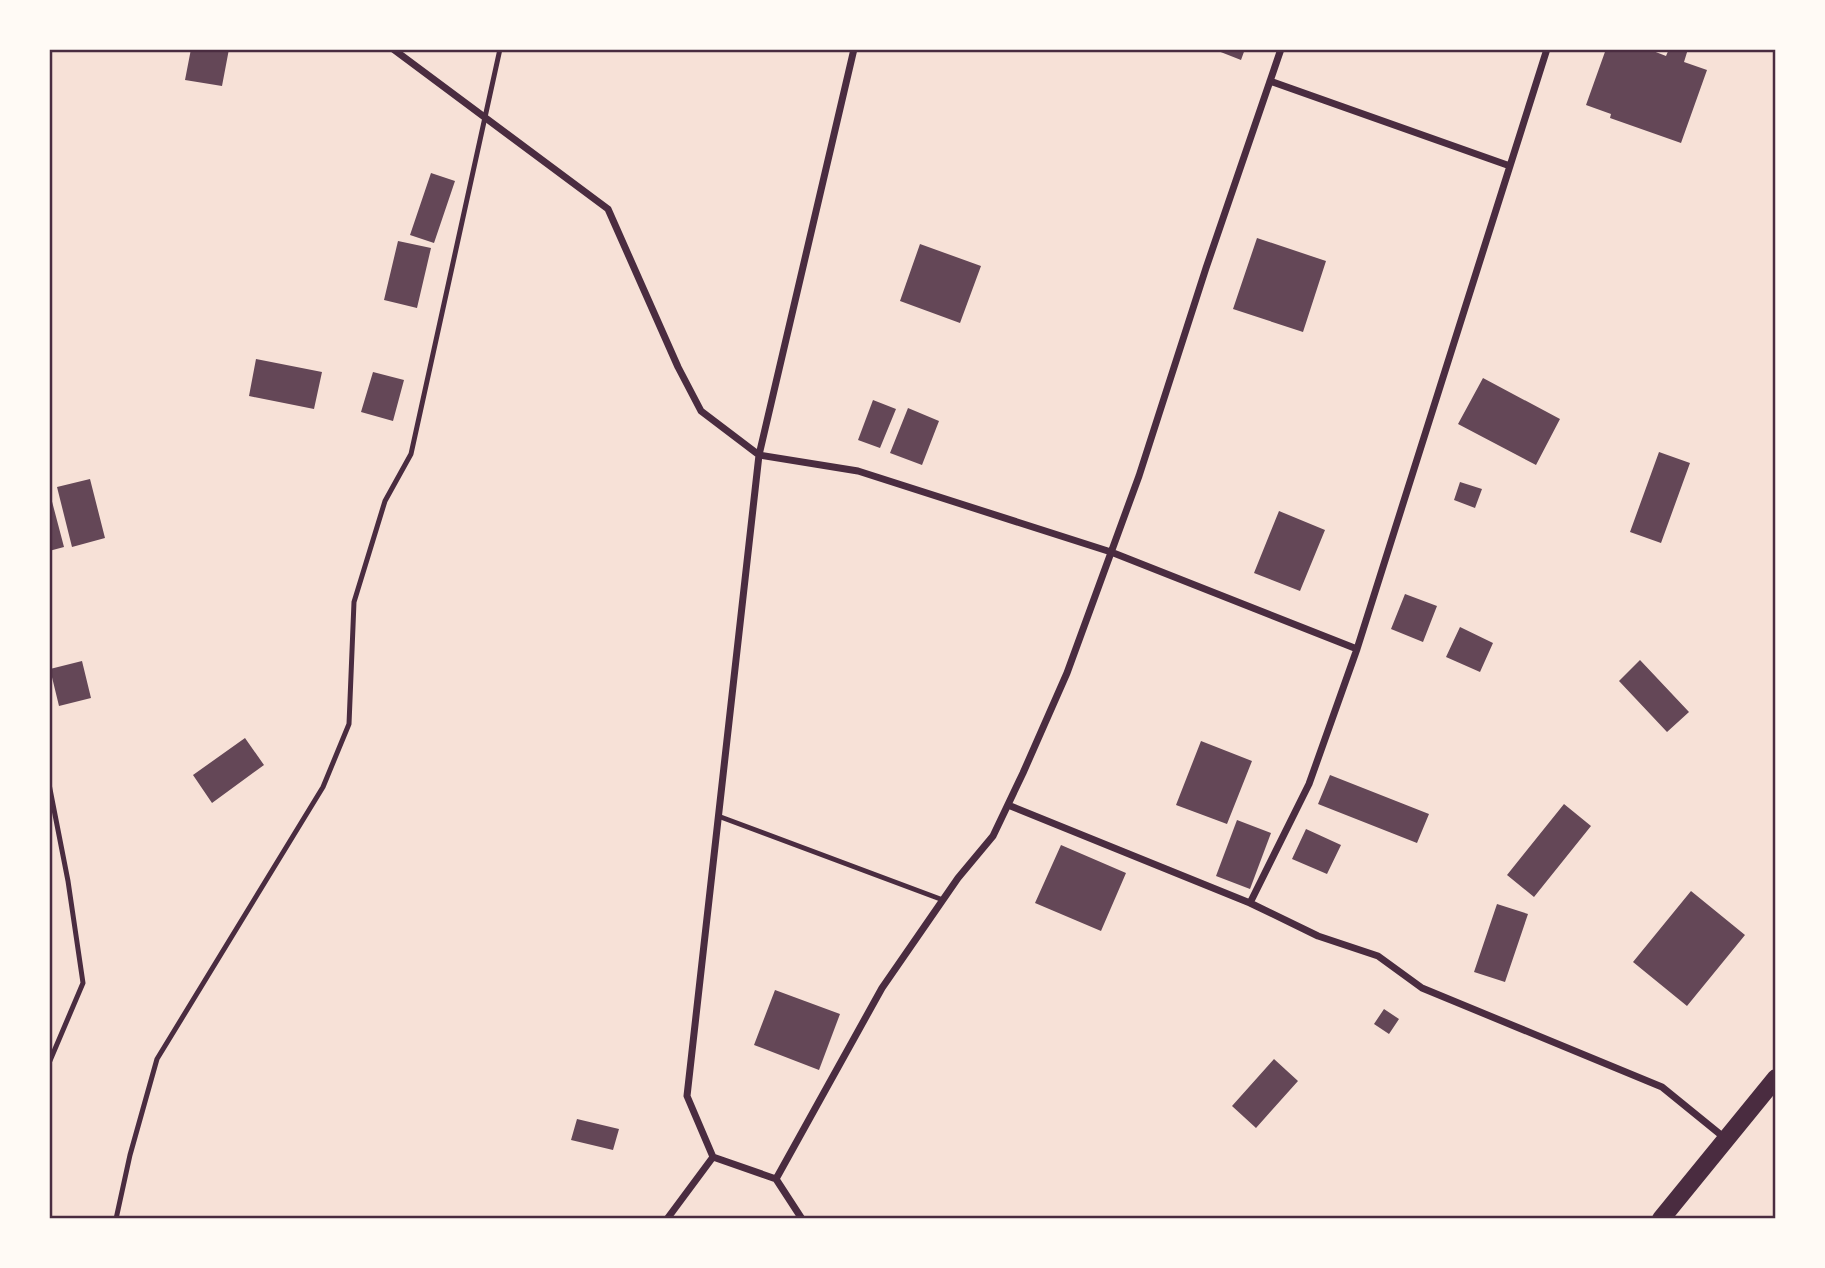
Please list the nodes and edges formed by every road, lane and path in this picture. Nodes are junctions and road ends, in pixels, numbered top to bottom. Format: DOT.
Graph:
graph roads {
  1 [pos="393,49"];
  2 [pos="500,49"];
  3 [pos="854,49"];
  4 [pos="1281,49"];
  5 [pos="1547,49"];
  6 [pos="1270,81"];
  7 [pos="485,117"];
  8 [pos="1510,166"];
  9 [pos="759,455"];
  10 [pos="1111,552"];
  11 [pos="1357,649"];
  12 [pos="49,784"];
  13 [pos="1008,805"];
  14 [pos="719,816"];
  15 [pos="943,900"];
  16 [pos="1251,903"];
  17 [pos="49,1063"];
  18 [pos="1776,1078"];
  19 [pos="1726,1139"];
  20 [pos="713,1157"];
  21 [pos="776,1179"];
  22 [pos="116,1219"];
  23 [pos="667,1219"];
  24 [pos="802,1219"];
  25 [pos="1661,1219"];
  1 -- 7 [label="street"];
  2 -- 7 [label="lane"];
  3 -- 9 [label="street"];
  4 -- 6 [label="street"];
  5 -- 8 [label="street"];
  6 -- 8 [label="street"];
  6 -- 10 [label="street"];
  7 -- 9 [label="street"];
  7 -- 22 [label="lane"];
  8 -- 11 [label="street"];
  9 -- 10 [label="street"];
  9 -- 14 [label="street"];
  10 -- 11 [label="street"];
  10 -- 13 [label="street"];
  11 -- 16 [label="street"];
  12 -- 17 [label="lane"];
  13 -- 15 [label="street"];
  13 -- 16 [label="street"];
  14 -- 15 [label="lane"];
  14 -- 20 [label="street"];
  15 -- 21 [label="street"];
  16 -- 19 [label="street"];
  18 -- 19 [label="main road"];
  19 -- 25 [label="main road"];
  20 -- 21 [label="street"];
  20 -- 23 [label="street"];
  21 -- 24 [label="street"];
}
